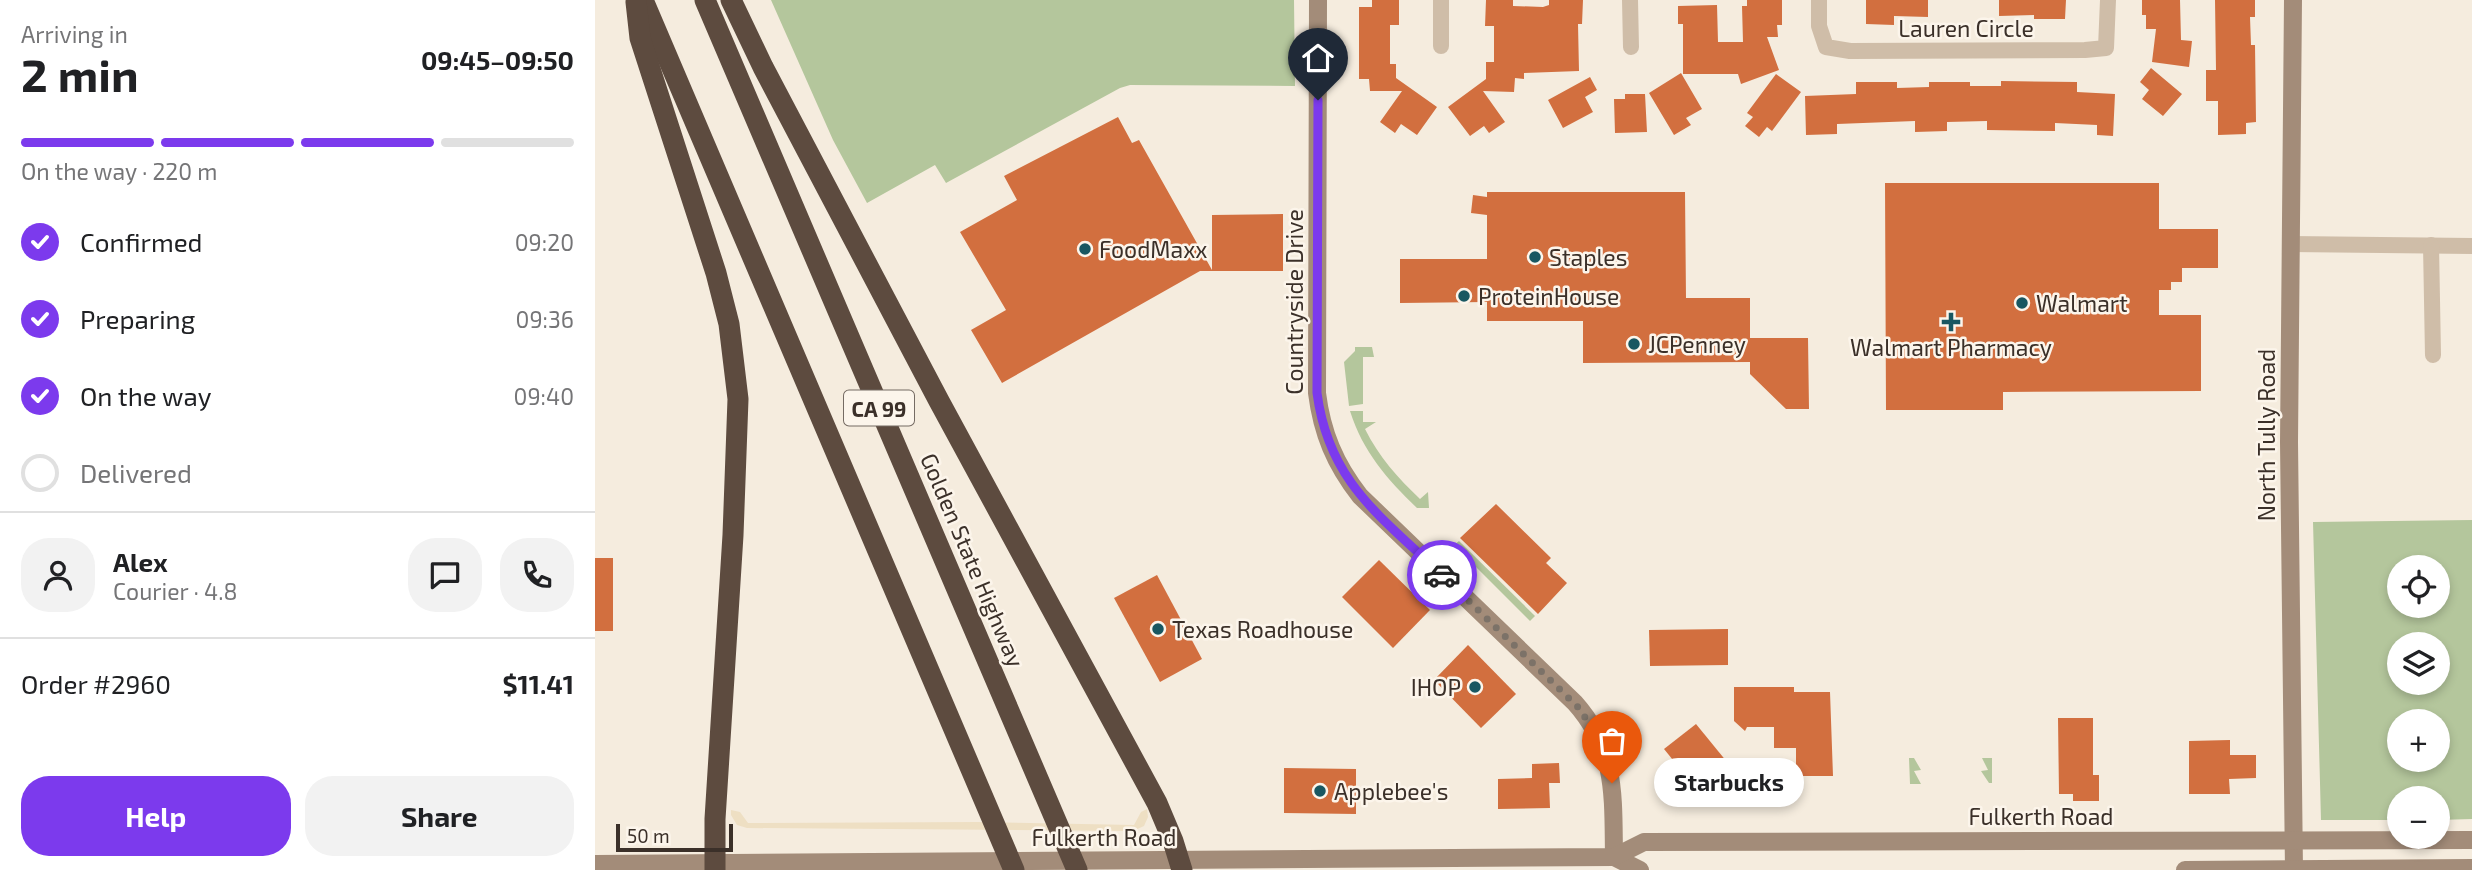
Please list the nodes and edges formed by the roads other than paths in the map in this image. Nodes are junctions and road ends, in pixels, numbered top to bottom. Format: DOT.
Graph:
graph roads {
  1 [pos="636,0"];
  2 [pos="643,0"];
  3 [pos="705,0"];
  4 [pos="731,0"];
  5 [pos="1318,0"];
  6 [pos="1441,0"];
  7 [pos="1630,0"];
  8 [pos="1819,0"];
  9 [pos="2108,0"];
  10 [pos="2293,0"];
  11 [pos="1441,46"];
  12 [pos="1631,47"];
  13 [pos="2290,244"];
  14 [pos="2431,246"];
  15 [pos="2472,246"];
  16 [pos="2433,355"];
  17 [pos="2472,840"];
  18 [pos="2294,841"];
  19 [pos="1614,863"];
  20 [pos="595,864"];
  21 [pos="1180,866"];
  22 [pos="715,867"];
  23 [pos="2472,868"];
  24 [pos="1014,870"];
  25 [pos="1077,870"];
  26 [pos="1640,870"];
  27 [pos="2185,870"];
  28 [pos="2294,870"];
  1 -- 22 [label="highway"];
  2 -- 24 [label="highway, CA 99"];
  3 -- 25 [label="highway, Golden State Highway / CA 99"];
  4 -- 21 [label="highway"];
  5 -- 19 [label="street, Countryside Drive"];
  6 -- 11 [label="street"];
  7 -- 12 [label="street"];
  8 -- 9 [label="street, Lauren Circle"];
  10 -- 13 [label="street, North Tully Road"];
  13 -- 14 [label="street"];
  13 -- 18 [label="street, North Tully Road"];
  14 -- 15 [label="street"];
  14 -- 16 [label="street"];
  17 -- 18 [label="street, Fulkerth Road"];
  18 -- 19 [label="street, Fulkerth Road"];
  18 -- 28 [label="street, North Tully Road"];
  19 -- 21 [label="street, Fulkerth Road"];
  19 -- 26 [label="street, Fulkerth Road"];
  20 -- 22 [label="street, Fulkerth Road"];
  21 -- 22 [label="street, Fulkerth Road"];
  23 -- 28 [label="street"];
  27 -- 28 [label="street"];
}
